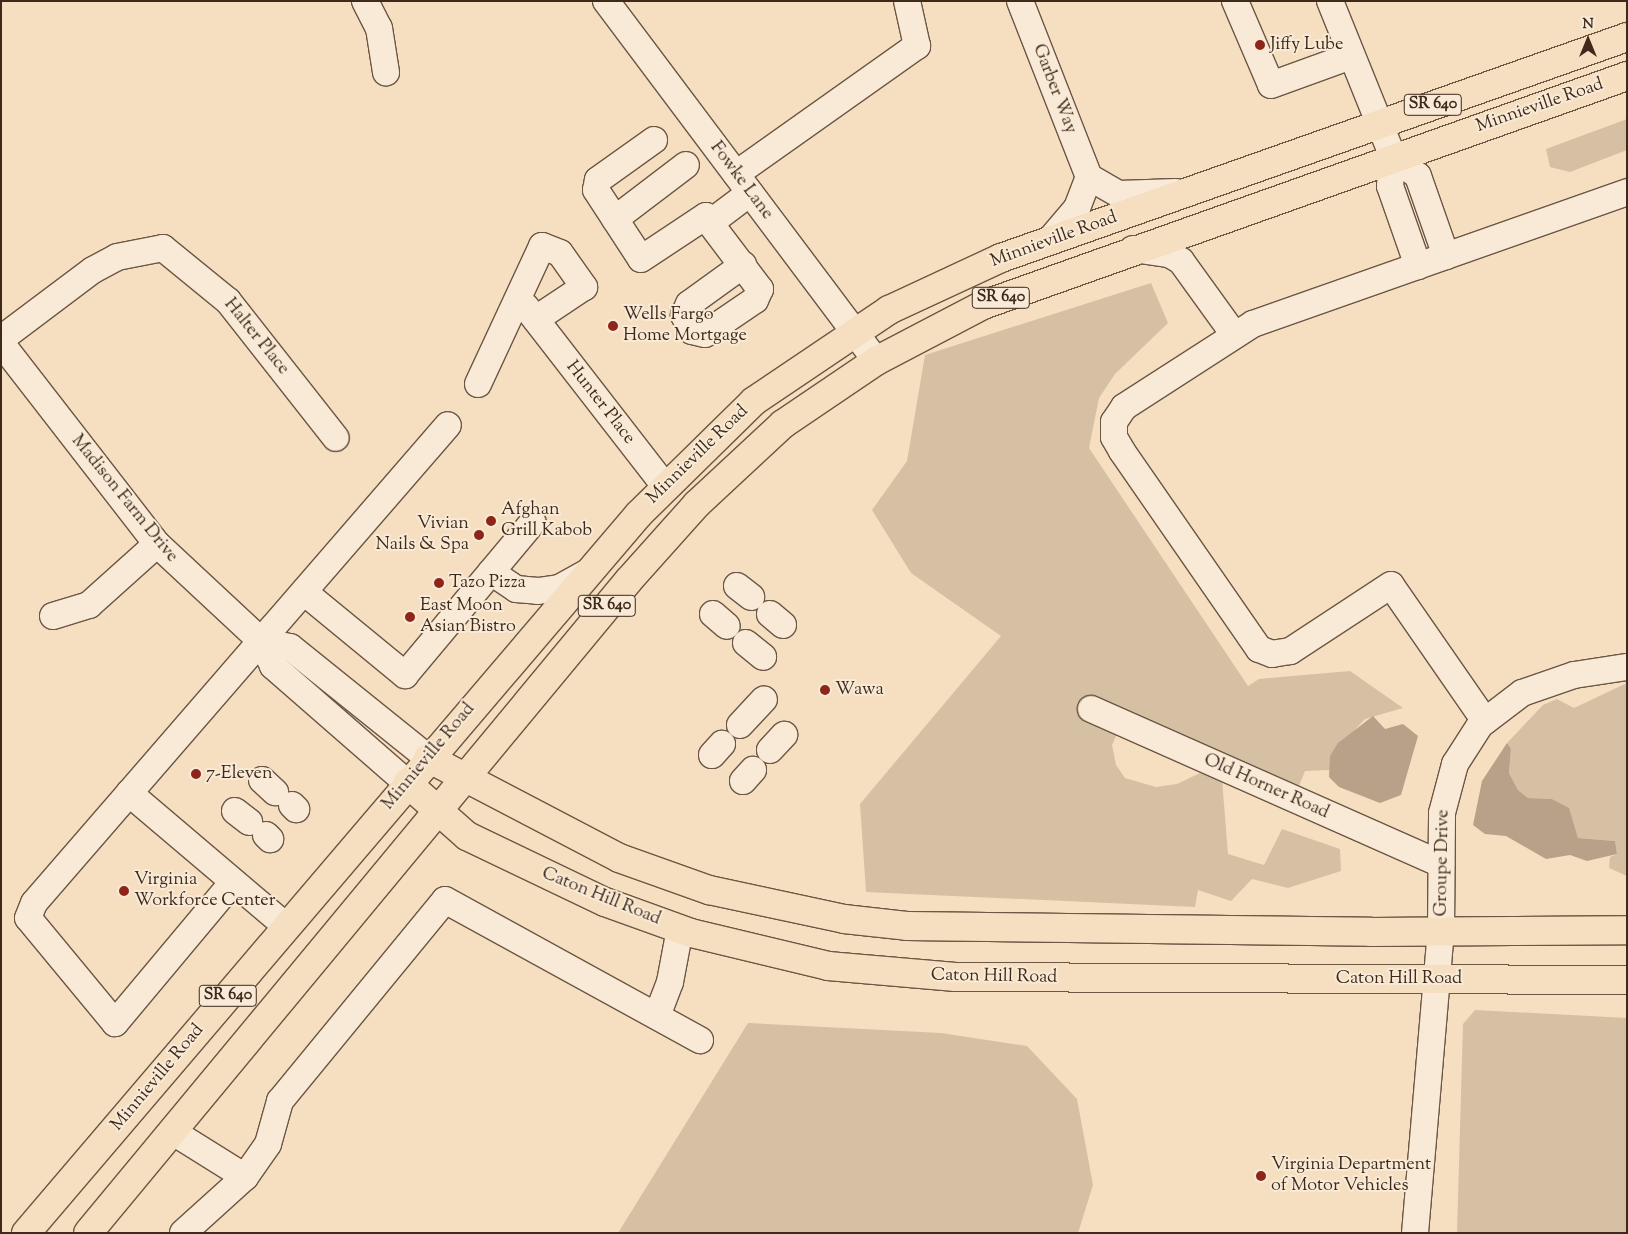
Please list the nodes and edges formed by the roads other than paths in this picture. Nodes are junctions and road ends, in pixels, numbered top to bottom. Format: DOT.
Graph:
graph roads {
  1 [pos="365,1"];
  2 [pos="606,1"];
  3 [pos="1020,1"];
  4 [pos="1235,1"];
  5 [pos="1330,1"];
  6 [pos="915,5"];
  7 [pos="1627,37"];
  8 [pos="1351,56"];
  9 [pos="386,72"];
  10 [pos="1627,76"];
  11 [pos="1379,124"];
  12 [pos="654,140"];
  13 [pos="1393,157"];
  14 [pos="686,165"];
  15 [pos="1088,178"];
  16 [pos="743,184"];
  17 [pos="1187,192"];
  18 [pos="1627,192"];
  19 [pos="615,218"];
  20 [pos="710,223"];
  21 [pos="1049,241"];
  22 [pos="1133,249"];
  23 [pos="1446,256"];
  24 [pos="743,266"];
  25 [pos="1418,266"];
  26 [pos="518,297"];
  27 [pos="536,319"];
  28 [pos="854,332"];
  29 [pos="1233,333"];
  30 [pos="1,339"];
  31 [pos="1,343"];
  32 [pos="876,361"];
  33 [pos="478,384"];
  34 [pos="448,425"];
  35 [pos="336,438"];
  36 [pos="665,486"];
  37 [pos="532,522"];
  38 [pos="157,544"];
  39 [pos="595,564"];
  40 [pos="491,572"];
  41 [pos="304,592"];
  42 [pos="53,616"];
  43 [pos="261,641"];
  44 [pos="1627,667"];
  45 [pos="764,699"];
  46 [pos="1091,709"];
  47 [pos="1485,720"];
  48 [pos="740,725"];
  49 [pos="428,758"];
  50 [pos="462,779"];
  51 [pos="407,783"];
  52 [pos="129,793"];
  53 [pos="436,810"];
  54 [pos="1441,864"];
  55 [pos="233,882"];
  56 [pos="286,926"];
  57 [pos="680,929"];
  58 [pos="1627,930"];
  59 [pos="1442,932"];
  60 [pos="1434,978"];
  61 [pos="1627,980"];
  62 [pos="657,1016"];
  63 [pos="700,1040"];
  64 [pos="173,1132"];
  65 [pos="245,1176"];
  66 [pos="26,1233"];
  67 [pos="88,1233"];
  68 [pos="183,1233"];
  69 [pos="1415,1233"];
  1 -- 9 [label="street"];
  2 -- 16 [label="street, Fowke Lane"];
  3 -- 15 [label="street, Garber Way"];
  4 -- 8 [label="street"];
  5 -- 8 [label="street"];
  6 -- 16 [label="street"];
  7 -- 11 [label="main road, Minnieville Road / SR 640"];
  8 -- 11 [label="street"];
  10 -- 13 [label="main road, Minnieville Road / SR 640"];
  11 -- 13 [label="street"];
  11 -- 17 [label="main road, Minnieville Road / SR 640"];
  12 -- 19 [label="street"];
  13 -- 22 [label="main road, Minnieville Road / SR 640"];
  13 -- 23 [label="street"];
  13 -- 25 [label="street"];
  14 -- 19 [label="street"];
  15 -- 17 [label="street"];
  15 -- 21 [label="street"];
  16 -- 20 [label="street"];
  16 -- 28 [label="street, Fowke Lane"];
  17 -- 21 [label="main road, Minnieville Road / SR 640"];
  18 -- 23 [label="street"];
  19 -- 20 [label="street"];
  20 -- 24 [label="street"];
  21 -- 28 [label="main road, Minnieville Road / SR 640"];
  22 -- 29 [label="street"];
  22 -- 32 [label="main road, Minnieville Road / SR 640"];
  23 -- 25 [label="street"];
  25 -- 29 [label="street"];
  26 -- 27 [label="street, Hunter Place"];
  26 -- 27 [label="street"];
  26 -- 33 [label="street"];
  27 -- 36 [label="street, Hunter Place"];
  28 -- 32 [label="street, Fowke Lane"];
  28 -- 36 [label="main road, Minnieville Road / SR 640"];
  29 -- 47 [label="street"];
  30 -- 35 [label="street, Halter Place"];
  31 -- 38 [label="street, Madison Farm Drive"];
  32 -- 50 [label="main road, Minnieville Road / SR 640"];
  34 -- 41 [label="street"];
  36 -- 39 [label="main road, Minnieville Road / SR 640"];
  37 -- 40 [label="street"];
  38 -- 42 [label="street"];
  38 -- 43 [label="street, Madison Farm Drive"];
  39 -- 40 [label="street"];
  39 -- 49 [label="main road, Minnieville Road / SR 640"];
  40 -- 41 [label="street"];
  41 -- 43 [label="street"];
  43 -- 49 [label="street"];
  43 -- 51 [label="street, Madison Farm Drive"];
  43 -- 52 [label="street"];
  44 -- 47 [label="street, Groupe Drive"];
  45 -- 48 [label="street"];
  46 -- 54 [label="street, Old Horner Road"];
  47 -- 54 [label="street, Groupe Drive"];
  49 -- 50 [label="main road"];
  49 -- 51 [label="main road, Minnieville Road / SR 640"];
  50 -- 53 [label="main road, Minnieville Road / SR 640"];
  50 -- 59 [label="main road"];
  51 -- 53 [label="main road, Caton Hill Road"];
  51 -- 56 [label="main road, Minnieville Road / SR 640"];
  52 -- 55 [label="street"];
  52 -- 55 [label="street"];
  53 -- 57 [label="main road, Caton Hill Road"];
  53 -- 64 [label="main road, Minnieville Road / SR 640"];
  54 -- 59 [label="street, Groupe Drive"];
  55 -- 56 [label="street"];
  56 -- 66 [label="main road, Minnieville Road / SR 640"];
  57 -- 60 [label="main road, Caton Hill Road"];
  57 -- 62 [label="street"];
  58 -- 59 [label="main road"];
  59 -- 60 [label="street, Groupe Drive"];
  60 -- 61 [label="main road, Caton Hill Road"];
  60 -- 69 [label="street, Groupe Drive"];
  62 -- 63 [label="street"];
  62 -- 65 [label="street"];
  64 -- 65 [label="street"];
  64 -- 67 [label="main road, Minnieville Road / SR 640"];
  65 -- 68 [label="street"];
}
